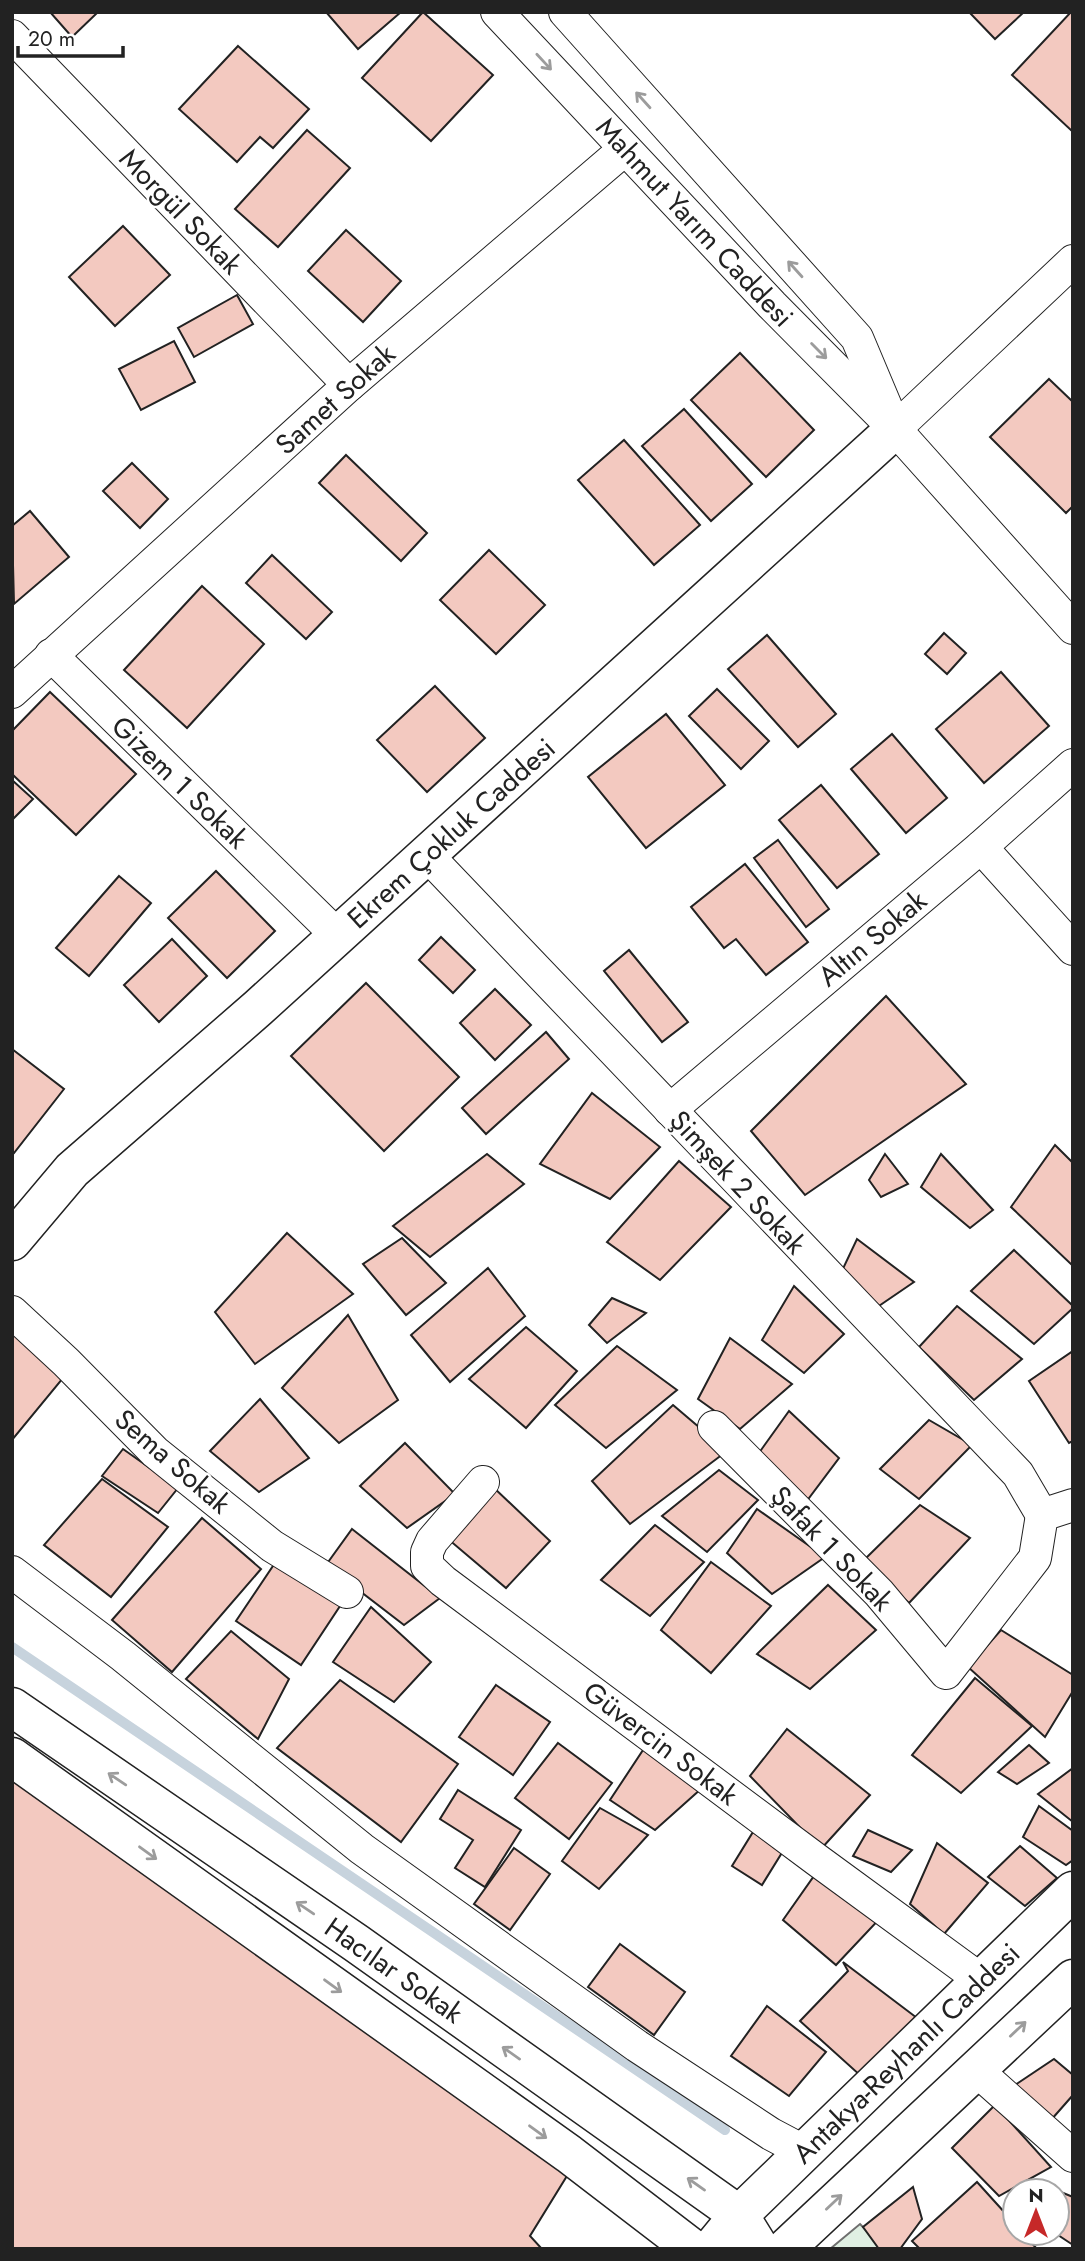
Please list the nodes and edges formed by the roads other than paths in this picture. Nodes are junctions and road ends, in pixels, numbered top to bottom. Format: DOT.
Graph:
graph roads {
  1 [pos="497,12"];
  2 [pos="565,12"];
  3 [pos="12,36"];
  4 [pos="625,149"];
  5 [pos="1073,261"];
  6 [pos="349,385"];
  7 [pos="895,429"];
  8 [pos="1073,628"];
  9 [pos="51,655"];
  10 [pos="12,661"];
  11 [pos="12,692"];
  12 [pos="1073,765"];
  13 [pos="981,847"];
  14 [pos="427,855"];
  15 [pos="338,936"];
  16 [pos="1073,949"];
  17 [pos="670,1110"];
  18 [pos="12,1241"];
  19 [pos="12,1312"];
  20 [pos="713,1427"];
  21 [pos="483,1482"];
  22 [pos="1073,1505"];
  23 [pos="1042,1514"];
  24 [pos="12,1572"];
  25 [pos="348,1592"];
  26 [pos="12,1707"];
  27 [pos="12,1757"];
  28 [pos="1073,1891"];
  29 [pos="1073,1979"];
  30 [pos="981,1980"];
  31 [pos="975,2069"];
  32 [pos="805,2152"];
  33 [pos="1073,2156"];
  34 [pos="739,2215"];
  35 [pos="693,2249"];
  36 [pos="711,2249"];
  37 [pos="760,2249"];
  38 [pos="785,2249"];
  1 -- 4 [label="street, Mahmut Yarım Caddesi, one-way"];
  7 -- 2 [label="street, Mahmut Yarım Caddesi, one-way"];
  3 -- 6 [label="street, Morgül Sokak"];
  4 -- 6 [label="street, Samet Sokak"];
  4 -- 7 [label="street, Mahmut Yarım Caddesi, one-way"];
  5 -- 7 [label="street"];
  6 -- 9 [label="street, Samet Sokak"];
  7 -- 8 [label="street, Mahmut Yarım Caddesi"];
  7 -- 14 [label="street, Ekrem Çokluk Caddesi"];
  9 -- 10 [label="street"];
  9 -- 11 [label="street, Samet Sokak"];
  9 -- 15 [label="street, Gizem 1 Sokak"];
  12 -- 13 [label="street, Altın Sokak"];
  13 -- 16 [label="street"];
  13 -- 17 [label="street, Altın Sokak"];
  14 -- 15 [label="street, Ekrem Çokluk Caddesi"];
  14 -- 17 [label="street, Şimşek 2 Sokak"];
  15 -- 18 [label="street, Ekrem Çokluk Caddesi"];
  17 -- 23 [label="street, Şimşek 2 Sokak"];
  19 -- 25 [label="street, Sema Sokak"];
  20 -- 23 [label="street, Şafak 1 Sokak"];
  21 -- 30 [label="street, Güvercin Sokak"];
  22 -- 23 [label="street"];
  24 -- 32 [label="street"];
  34 -- 26 [label="street, Hacılar Sokak, one-way"];
  27 -- 35 [label="street, Hacılar Sokak, one-way"];
  28 -- 30 [label="street, Antakya-Reyhanlı Caddesi"];
  31 -- 29 [label="street, Antakya-Reyhanlı Caddesi, one-way"];
  30 -- 32 [label="street, Antakya-Reyhanlı Caddesi"];
  31 -- 33 [label="street"];
  38 -- 31 [label="street, Antakya-Reyhanlı Caddesi, one-way"];
  32 -- 34 [label="street, Antakya-Reyhanlı Caddesi"];
  34 -- 36 [label="street, Antakya-Reyhanlı Caddesi"];
  34 -- 37 [label="street, Hacılar Sokak"];
}
